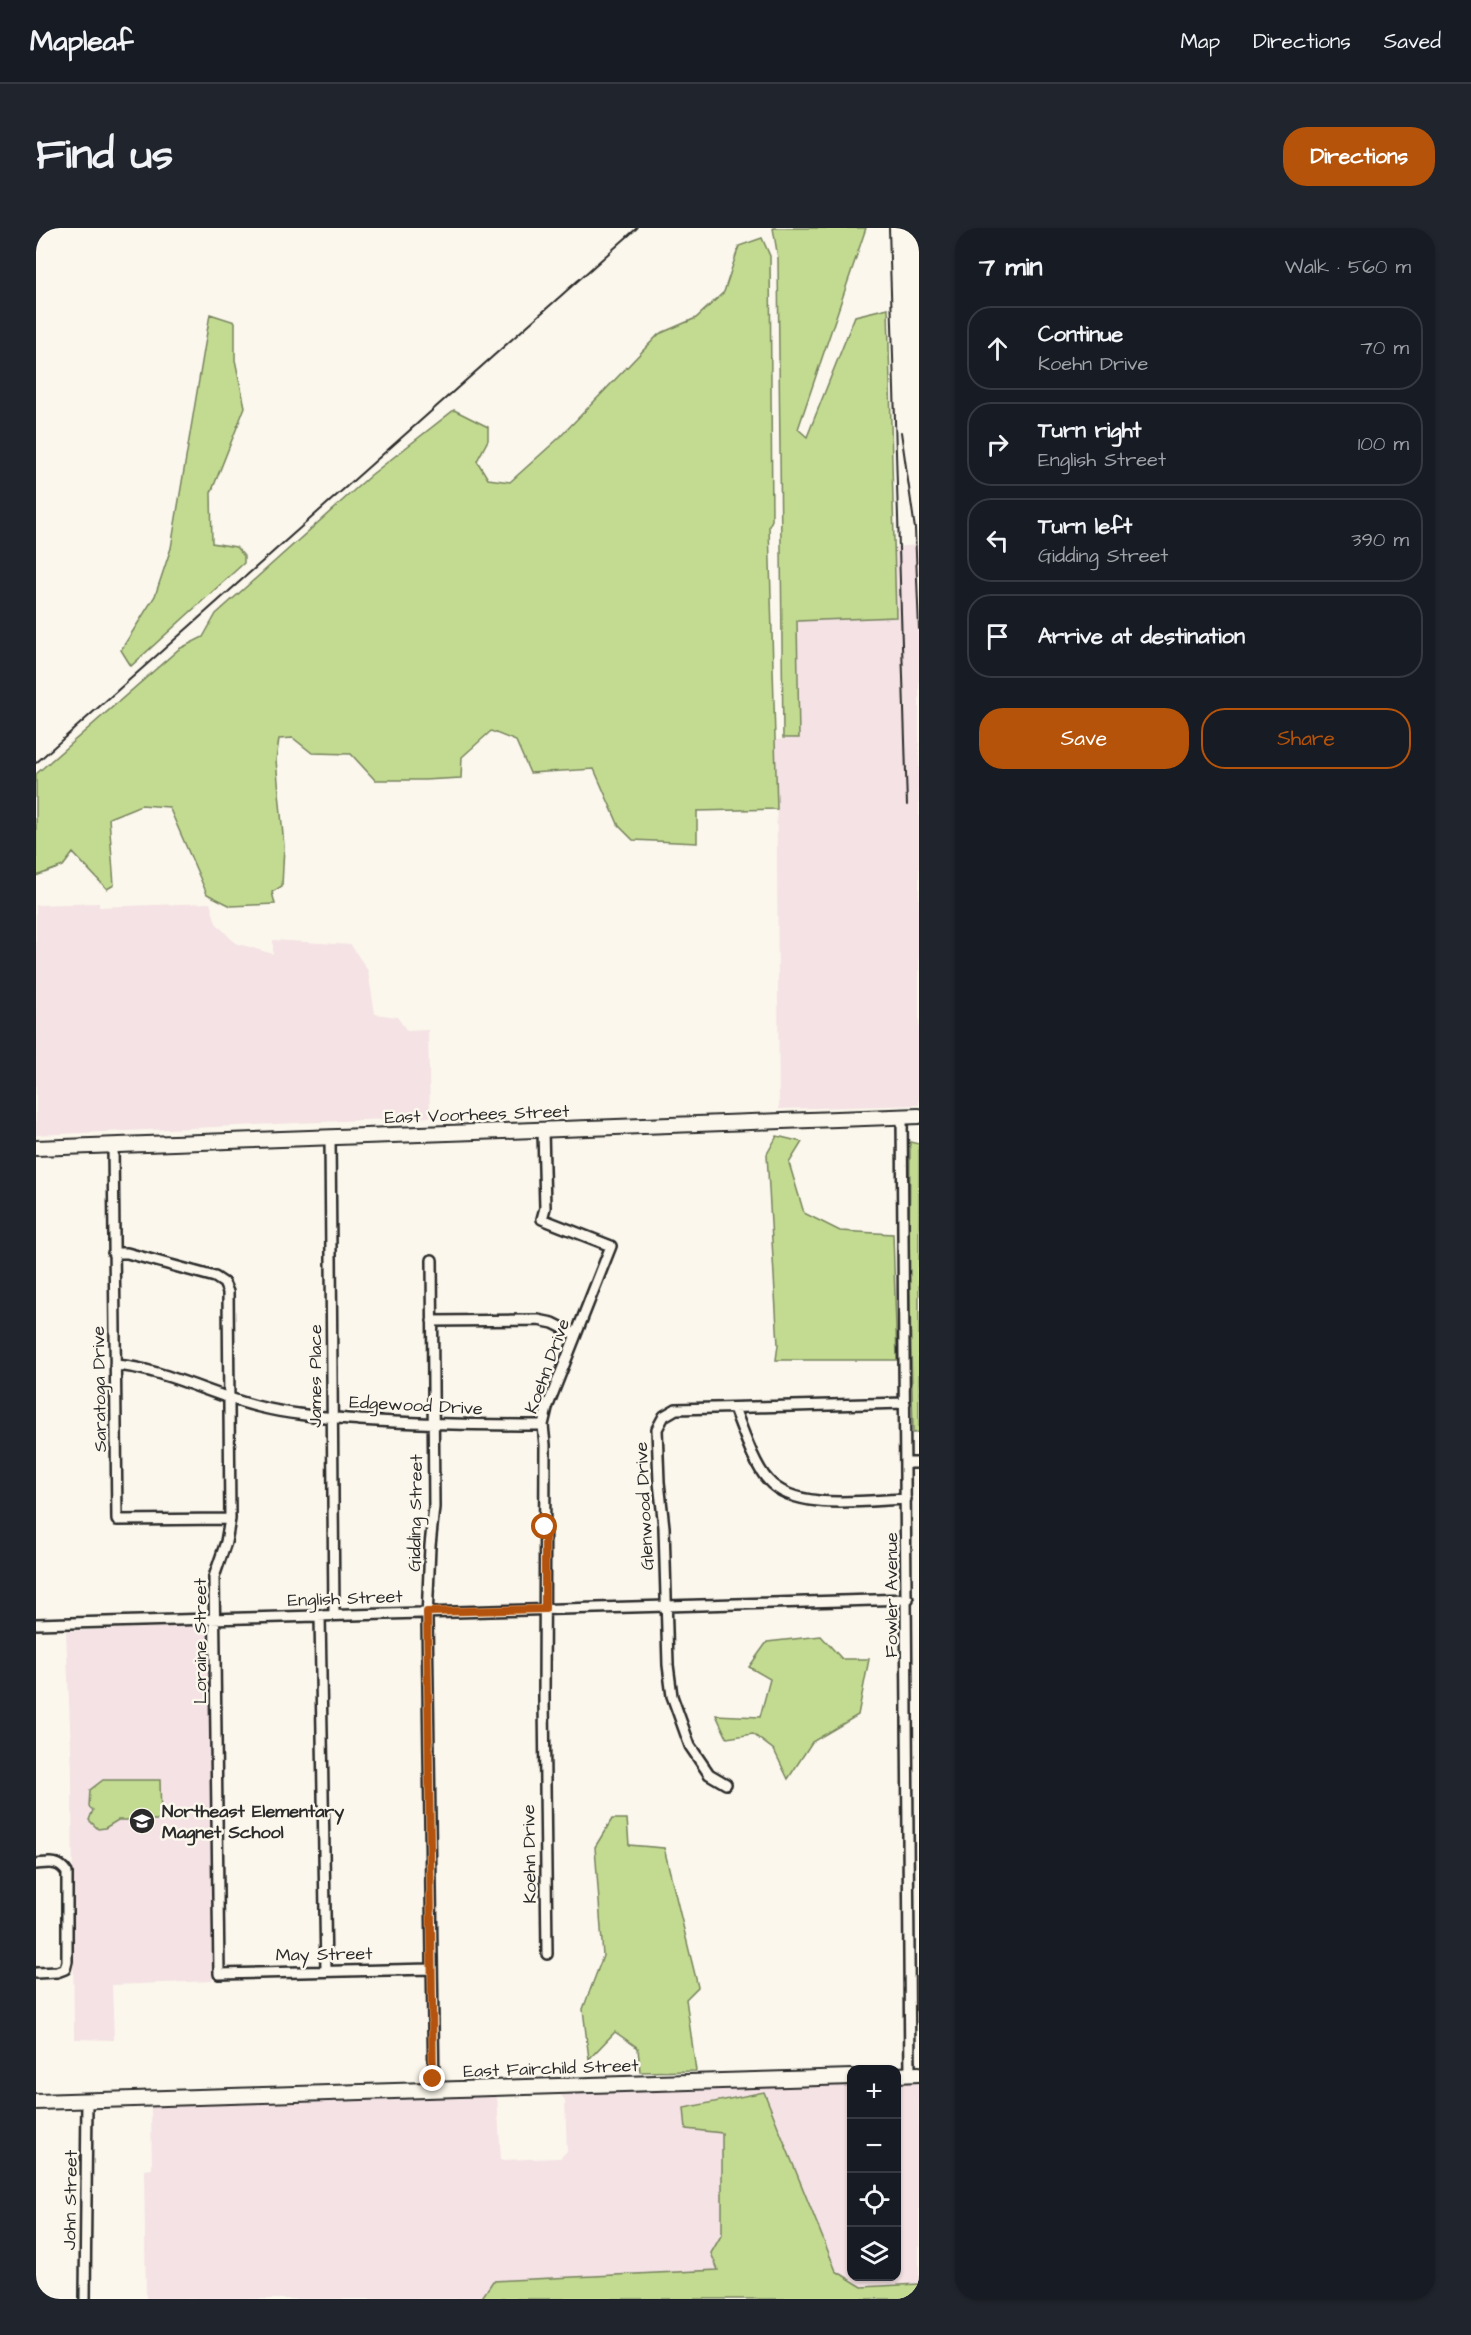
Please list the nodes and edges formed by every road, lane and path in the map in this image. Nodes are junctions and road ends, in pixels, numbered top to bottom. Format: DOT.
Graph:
graph roads {
  1 [pos="902,1116"];
  2 [pos="919,1116"];
  3 [pos="543,1130"];
  4 [pos="330,1137"];
  5 [pos="113,1145"];
  6 [pos="36,1148"];
  7 [pos="113,1253"];
  8 [pos="432,1260"];
  9 [pos="432,1321"];
  10 [pos="575,1334"];
  11 [pos="116,1365"];
  12 [pos="228,1399"];
  13 [pos="905,1403"];
  14 [pos="734,1408"];
  15 [pos="332,1418"];
  16 [pos="432,1425"];
  17 [pos="543,1425"];
  18 [pos="906,1463"];
  19 [pos="919,1463"];
  20 [pos="906,1499"];
  21 [pos="230,1519"];
  22 [pos="908,1553"];
  23 [pos="919,1553"];
  24 [pos="908,1599"];
  25 [pos="666,1606"];
  26 [pos="545,1609"];
  27 [pos="427,1612"];
  28 [pos="320,1615"];
  29 [pos="334,1615"];
  30 [pos="215,1619"];
  31 [pos="36,1624"];
  32 [pos="726,1784"];
  33 [pos="36,1864"];
  34 [pos="909,1886"];
  35 [pos="919,1886"];
  36 [pos="547,1954"];
  37 [pos="431,1969"];
  38 [pos="326,1971"];
  39 [pos="36,1973"];
  40 [pos="219,1974"];
  41 [pos="909,2075"];
  42 [pos="847,2077"];
  43 [pos="434,2090"];
  44 [pos="87,2100"];
  45 [pos="36,2102"];
  46 [pos="85,2299"];
  1 -- 2 [label="main road, East Voorhees Street"];
  1 -- 3 [label="main road, East Voorhees Street"];
  1 -- 13 [label="street, Fowler Avenue"];
  3 -- 4 [label="main road, East Voorhees Street"];
  3 -- 10 [label="street, Koehn Drive"];
  4 -- 5 [label="main road, East Voorhees Street"];
  4 -- 15 [label="street, James Place"];
  5 -- 6 [label="main road, East Voorhees Street"];
  5 -- 7 [label="street, Saratoga Drive"];
  7 -- 11 [label="street, Saratoga Drive"];
  7 -- 12 [label="street, Loraine Street"];
  8 -- 9 [label="street, Gidding Street"];
  9 -- 10 [label="street"];
  9 -- 16 [label="street, Gidding Street"];
  10 -- 17 [label="street, Koehn Drive"];
  11 -- 12 [label="street, Edgewood Drive"];
  11 -- 21 [label="street, Saratoga Drive"];
  12 -- 15 [label="street, Edgewood Drive"];
  12 -- 21 [label="street, Loraine Street"];
  13 -- 14 [label="street, Glenwood Drive"];
  13 -- 18 [label="street, Fowler Avenue"];
  14 -- 20 [label="street"];
  14 -- 25 [label="street, Glenwood Drive"];
  15 -- 16 [label="street, Edgewood Drive"];
  15 -- 29 [label="street, James Place"];
  16 -- 17 [label="street, Edgewood Drive"];
  16 -- 27 [label="street, Gidding Street"];
  17 -- 26 [label="street, Koehn Drive"];
  18 -- 19 [label="street"];
  18 -- 20 [label="street, Fowler Avenue"];
  20 -- 22 [label="street, Fowler Avenue"];
  21 -- 30 [label="street, Loraine Street"];
  22 -- 23 [label="street"];
  22 -- 24 [label="street, Fowler Avenue"];
  24 -- 25 [label="street, English Street"];
  24 -- 34 [label="street, Fowler Avenue"];
  25 -- 26 [label="street, English Street"];
  25 -- 32 [label="street, Glenwood Drive"];
  26 -- 27 [label="street, English Street"];
  26 -- 36 [label="street, Koehn Drive"];
  27 -- 29 [label="street, English Street"];
  27 -- 37 [label="street, Gidding Street"];
  28 -- 29 [label="street, English Street"];
  28 -- 30 [label="street, English Street"];
  28 -- 38 [label="street"];
  30 -- 31 [label="street, English Street"];
  30 -- 40 [label="street, Loraine Street"];
  33 -- 39 [label="street"];
  34 -- 35 [label="street"];
  34 -- 41 [label="street, Fowler Avenue"];
  37 -- 38 [label="street, May Street"];
  37 -- 43 [label="street, Gidding Street"];
  38 -- 40 [label="street, May Street"];
  42 -- 43 [label="main road, East Fairchild Street"];
  43 -- 44 [label="main road, East Fairchild Street"];
  44 -- 45 [label="main road, East Fairchild Street"];
  44 -- 46 [label="street, John Street"];
}
